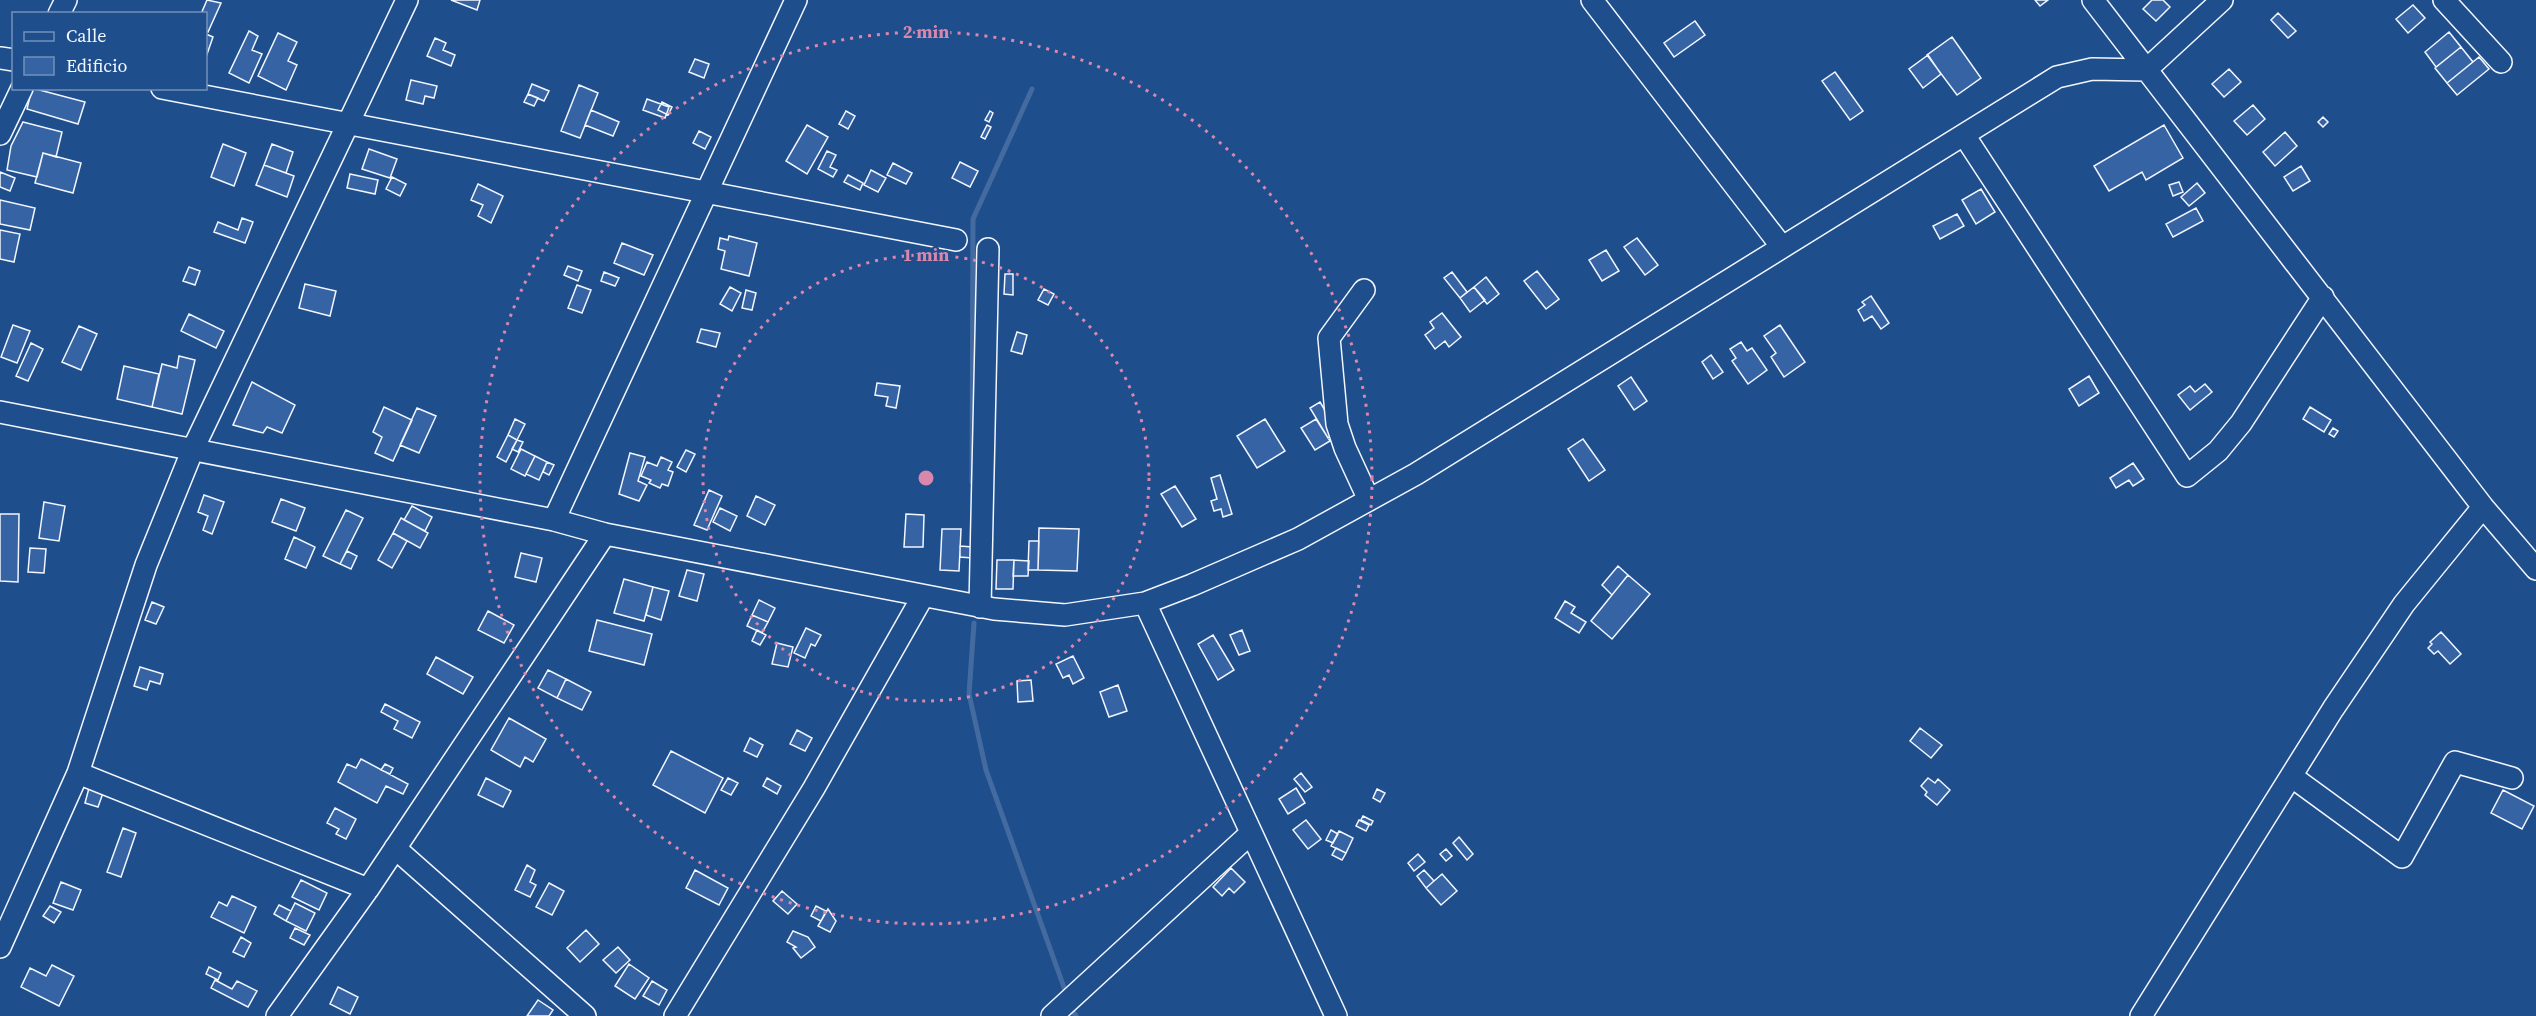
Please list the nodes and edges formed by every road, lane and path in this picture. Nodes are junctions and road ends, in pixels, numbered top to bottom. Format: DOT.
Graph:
graph roads {
  1 [pos="407,0"];
  2 [pos="796,0"];
  3 [pos="1592,0"];
  4 [pos="2093,0"];
  5 [pos="2222,0"];
  6 [pos="2444,0"];
  7 [pos="2501,62"];
  8 [pos="2146,70"];
  9 [pos="21,90"];
  10 [pos="172,90"];
  11 [pos="350,124"];
  12 [pos="0,134"];
  13 [pos="1964,135"];
  14 [pos="707,192"];
  15 [pos="956,240"];
  16 [pos="1782,247"];
  17 [pos="988,249"];
  18 [pos="1364,290"];
  19 [pos="2322,297"];
  20 [pos="0,412"];
  21 [pos="193,449"];
  22 [pos="1369,500"];
  23 [pos="2483,507"];
  24 [pos="554,520"];
  25 [pos="605,534"];
  26 [pos="2536,569"];
  27 [pos="923,596"];
  28 [pos="1145,603"];
  29 [pos="980,607"];
  30 [pos="78,773"];
  31 [pos="2291,776"];
  32 [pos="2512,778"];
  33 [pos="1250,834"];
  34 [pos="395,848"];
  35 [pos="368,889"];
  36 [pos="0,947"];
  37 [pos="277,1016"];
  38 [pos="585,1016"];
  39 [pos="675,1016"];
  40 [pos="1052,1016"];
  41 [pos="1336,1016"];
  42 [pos="2141,1016"];
  1 -- 11 [label="street"];
  2 -- 14 [label="street"];
  3 -- 16 [label="street"];
  4 -- 8 [label="street"];
  5 -- 8 [label="street"];
  6 -- 7 [label="street"];
  8 -- 13 [label="street"];
  8 -- 19 [label="street"];
  9 -- 12 [label="street"];
  10 -- 11 [label="street"];
  11 -- 14 [label="street"];
  11 -- 21 [label="street"];
  13 -- 16 [label="street"];
  13 -- 19 [label="street"];
  14 -- 15 [label="street"];
  14 -- 24 [label="street"];
  16 -- 22 [label="street"];
  17 -- 29 [label="street"];
  18 -- 22 [label="street"];
  19 -- 23 [label="street"];
  20 -- 21 [label="street"];
  21 -- 24 [label="street"];
  21 -- 30 [label="street"];
  22 -- 28 [label="street"];
  23 -- 26 [label="street"];
  23 -- 31 [label="street"];
  24 -- 25 [label="street"];
  25 -- 27 [label="street"];
  25 -- 34 [label="street"];
  27 -- 29 [label="street"];
  27 -- 39 [label="street"];
  28 -- 29 [label="street"];
  28 -- 33 [label="street"];
  30 -- 35 [label="street"];
  30 -- 36 [label="street"];
  31 -- 32 [label="street"];
  31 -- 42 [label="street"];
  33 -- 40 [label="street"];
  33 -- 41 [label="street"];
  34 -- 35 [label="street"];
  34 -- 38 [label="street"];
  35 -- 37 [label="street"];
}
